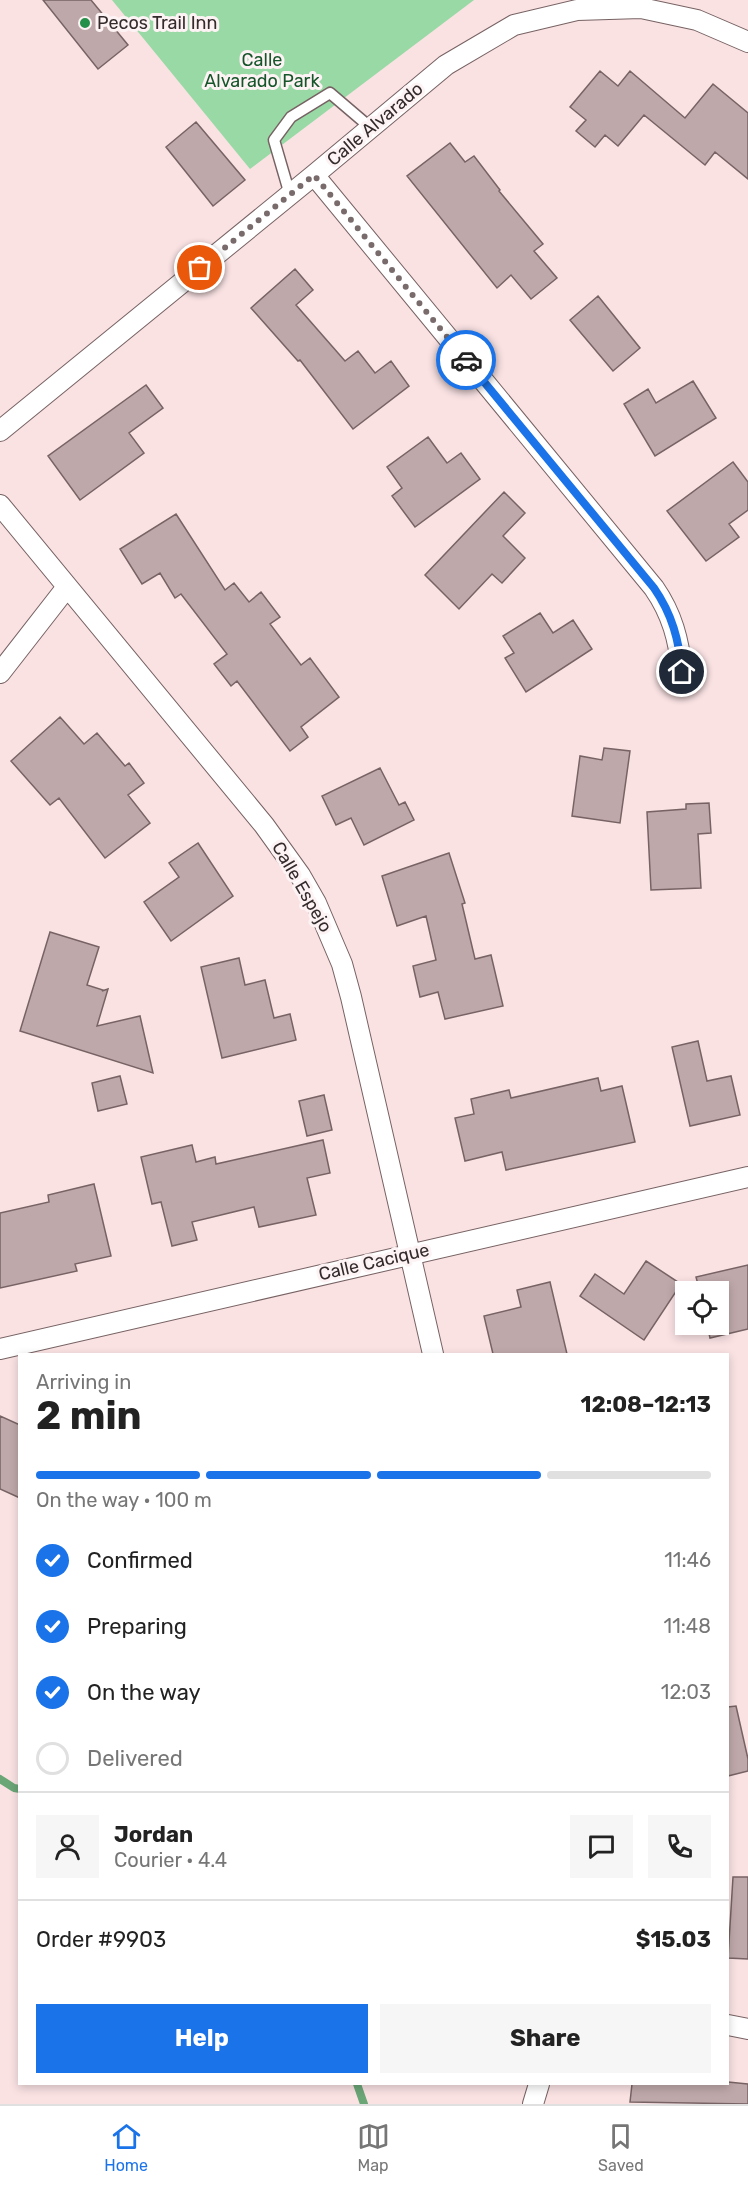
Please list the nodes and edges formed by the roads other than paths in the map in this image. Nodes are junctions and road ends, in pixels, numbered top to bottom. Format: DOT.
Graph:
graph roads {
  1 [pos="748,42"];
  2 [pos="371,128"];
  3 [pos="314,175"];
  4 [pos="290,195"];
  5 [pos="0,431"];
  6 [pos="0,505"];
  7 [pos="67,587"];
  8 [pos="682,672"];
  9 [pos="0,673"];
  10 [pos="748,1177"];
  11 [pos="410,1254"];
  12 [pos="0,1349"];
  13 [pos="433,1353"];
  14 [pos="729,2025"];
  15 [pos="748,2029"];
  16 [pos="539,2085"];
  17 [pos="533,2104"];
  1 -- 2 [label="street, Calle Alvarado"];
  2 -- 3 [label="street, Calle Alvarado"];
  2 -- 4 [label="lane"];
  3 -- 4 [label="street, Calle Alvarado"];
  3 -- 8 [label="street"];
  4 -- 5 [label="street, Calle Alvarado"];
  6 -- 7 [label="street, Calle Espejo"];
  7 -- 9 [label="street"];
  7 -- 11 [label="street, Calle Espejo"];
  10 -- 11 [label="street, Calle Cacique"];
  11 -- 12 [label="street, Calle Cacique"];
  11 -- 13 [label="street, Calle Espejo"];
  14 -- 15 [label="street"];
  16 -- 17 [label="street"];
}
